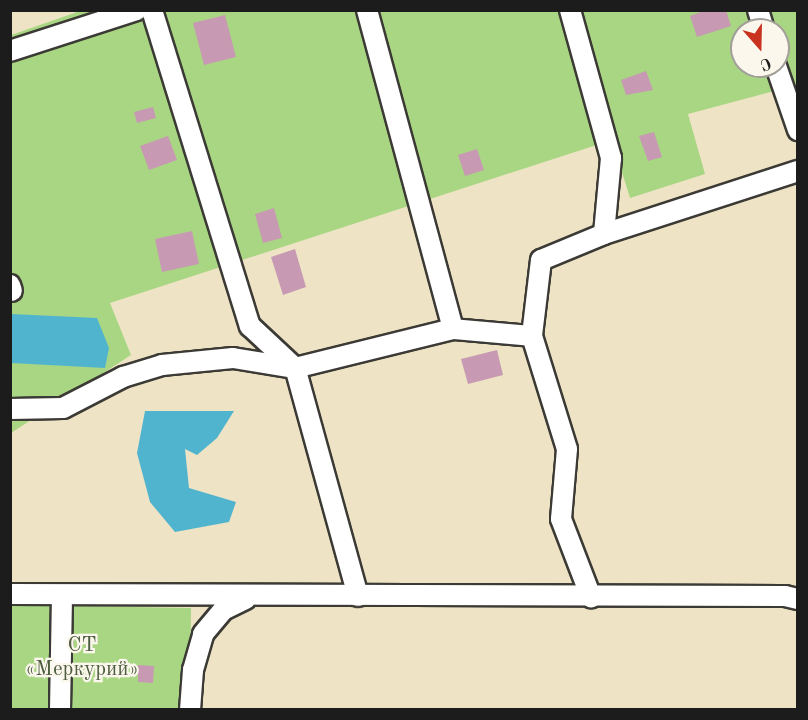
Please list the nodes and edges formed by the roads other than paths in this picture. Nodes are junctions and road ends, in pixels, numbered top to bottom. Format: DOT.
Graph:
graph roads {
  1 [pos="137,10"];
  2 [pos="152,10"];
  3 [pos="367,10"];
  4 [pos="570,10"];
  5 [pos="10,51"];
  6 [pos="780,78"];
  7 [pos="798,130"];
  8 [pos="798,171"];
  9 [pos="604,234"];
  10 [pos="453,329"];
  11 [pos="532,336"];
  12 [pos="295,369"];
  13 [pos="10,409"];
  14 [pos="10,594"];
  15 [pos="62,595"];
  16 [pos="251,597"];
  17 [pos="358,597"];
  18 [pos="591,597"];
  19 [pos="798,599"];
  20 [pos="60,710"];
  21 [pos="190,710"];
  1 -- 5 [label="street"];
  2 -- 12 [label="street"];
  3 -- 10 [label="street"];
  4 -- 9 [label="street"];
  6 -- 7 [label="street"];
  8 -- 9 [label="street"];
  9 -- 11 [label="street"];
  10 -- 11 [label="street"];
  10 -- 12 [label="street"];
  11 -- 18 [label="street"];
  12 -- 13 [label="street"];
  12 -- 17 [label="street"];
  14 -- 15 [label="street"];
  15 -- 16 [label="street"];
  15 -- 20 [label="street"];
  16 -- 17 [label="street"];
  16 -- 21 [label="street"];
  17 -- 18 [label="street"];
  18 -- 19 [label="street"];
}
